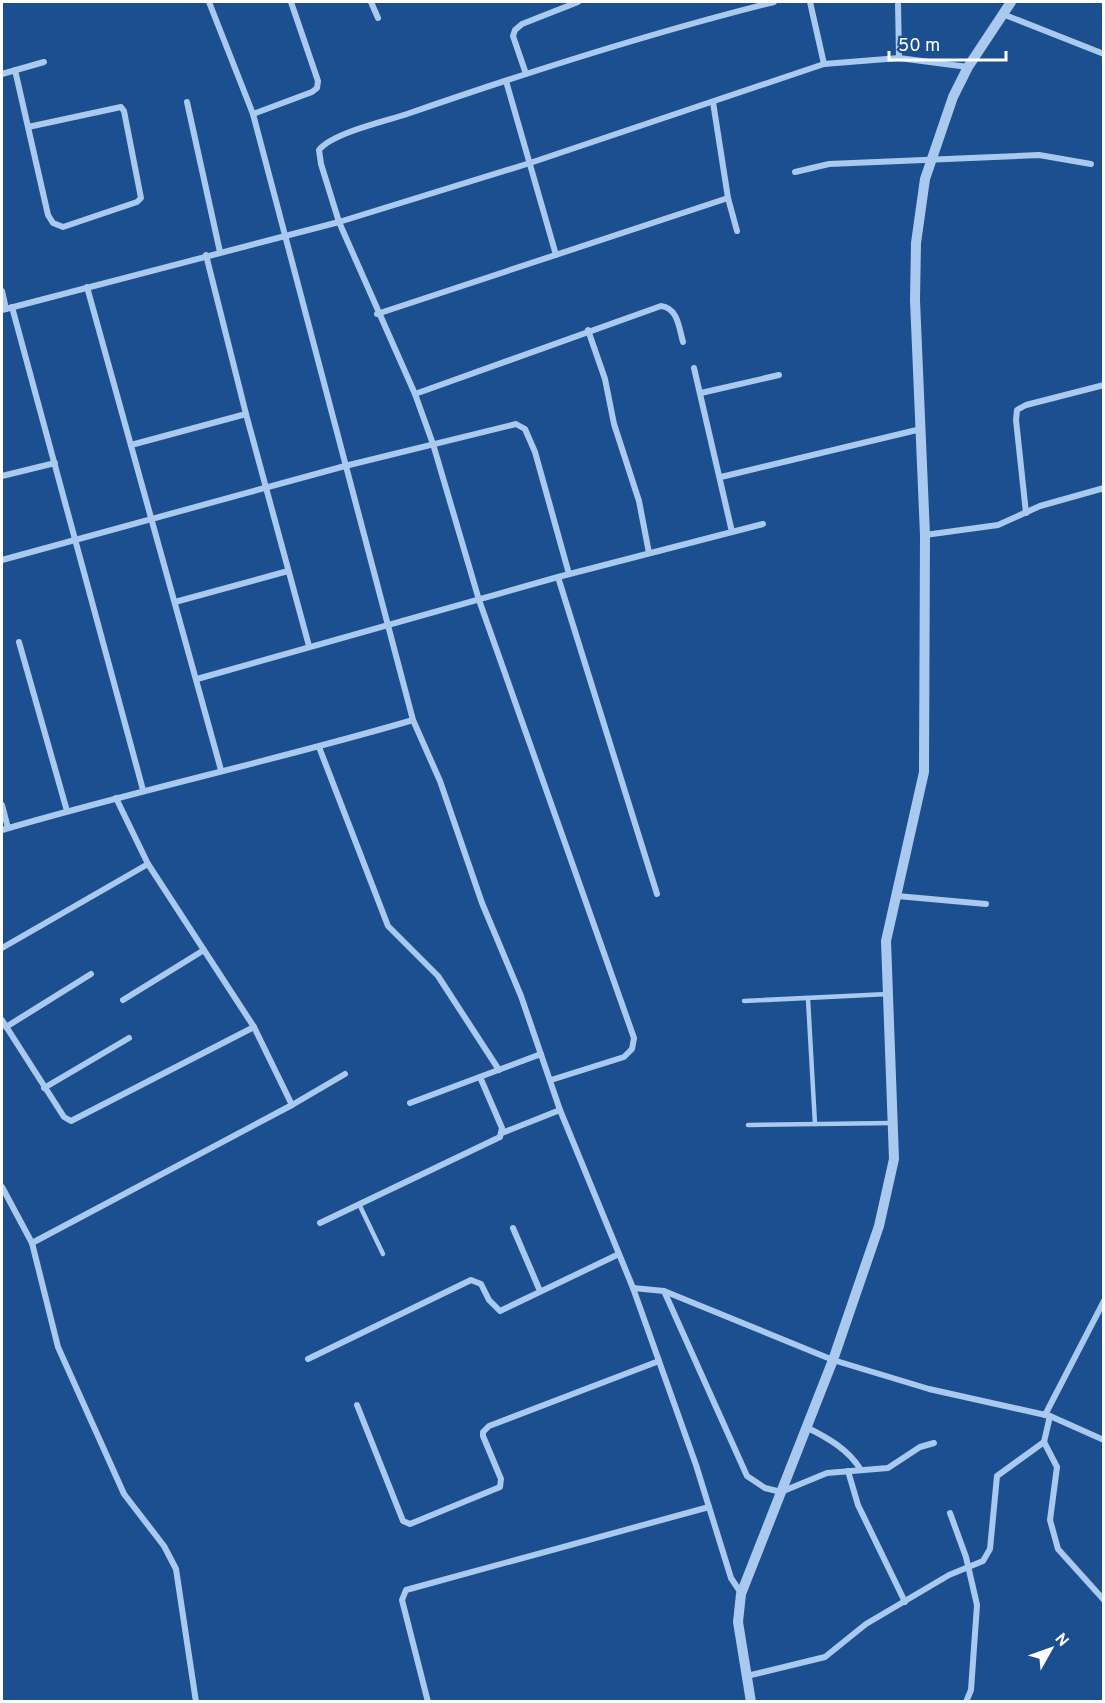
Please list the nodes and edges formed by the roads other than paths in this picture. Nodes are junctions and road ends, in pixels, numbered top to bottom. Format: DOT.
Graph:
graph roads {
  1 [pos="209,2"];
  2 [pos="291,2"];
  3 [pos="371,2"];
  4 [pos="578,2"];
  5 [pos="774,2"];
  6 [pos="810,2"];
  7 [pos="898,2"];
  8 [pos="1011,2"];
  9 [pos="1005,15"];
  10 [pos="378,18"];
  11 [pos="1104,54"];
  12 [pos="899,58"];
  13 [pos="44,62"];
  14 [pos="824,64"];
  15 [pos="968,67"];
  16 [pos="15,70"];
  17 [pos="2,74"];
  18 [pos="526,74"];
  19 [pos="506,81"];
  20 [pos="187,102"];
  21 [pos="713,102"];
  22 [pos="253,114"];
  23 [pos="28,127"];
  24 [pos="930,159"];
  25 [pos="530,164"];
  26 [pos="1090,164"];
  27 [pos="795,172"];
  28 [pos="728,198"];
  29 [pos="339,222"];
  30 [pos="737,231"];
  31 [pos="284,235"];
  32 [pos="220,252"];
  33 [pos="206,255"];
  34 [pos="556,255"];
  35 [pos="87,287"];
  36 [pos="2,291"];
  37 [pos="7,308"];
  38 [pos="377,314"];
  39 [pos="588,330"];
  40 [pos="683,342"];
  41 [pos="694,368"];
  42 [pos="779,375"];
  43 [pos="1104,385"];
  44 [pos="701,393"];
  45 [pos="415,394"];
  46 [pos="246,414"];
  47 [pos="921,429"];
  48 [pos="433,444"];
  49 [pos="131,445"];
  50 [pos="55,463"];
  51 [pos="345,466"];
  52 [pos="2,476"];
  53 [pos="721,477"];
  54 [pos="267,488"];
  55 [pos="1104,488"];
  56 [pos="1026,513"];
  57 [pos="152,519"];
  58 [pos="763,524"];
  59 [pos="732,532"];
  60 [pos="925,535"];
  61 [pos="76,539"];
  62 [pos="649,553"];
  63 [pos="2,560"];
  64 [pos="288,571"];
  65 [pos="569,574"];
  66 [pos="558,577"];
  67 [pos="478,600"];
  68 [pos="175,602"];
  69 [pos="386,626"];
  70 [pos="19,642"];
  71 [pos="309,646"];
  72 [pos="197,679"];
  73 [pos="412,720"];
  74 [pos="319,747"];
  75 [pos="221,770"];
  76 [pos="143,790"];
  77 [pos="116,798"];
  78 [pos="2,805"];
  79 [pos="67,811"];
  80 [pos="4,829"];
  81 [pos="148,864"];
  82 [pos="657,894"];
  83 [pos="897,896"];
  84 [pos="986,904"];
  85 [pos="2,948"];
  86 [pos="204,950"];
  87 [pos="91,974"];
  88 [pos="888,994"];
  89 [pos="808,999"];
  90 [pos="123,1000"];
  91 [pos="744,1001"];
  92 [pos="2,1020"];
  93 [pos="6,1027"];
  94 [pos="254,1027"];
  95 [pos="129,1038"];
  96 [pos="541,1054"];
  97 [pos="498,1070"];
  98 [pos="345,1074"];
  99 [pos="480,1077"];
  100 [pos="551,1080"];
  101 [pos="44,1088"];
  102 [pos="410,1103"];
  103 [pos="292,1105"];
  104 [pos="560,1110"];
  105 [pos="892,1123"];
  106 [pos="815,1124"];
  107 [pos="748,1125"];
  108 [pos="502,1133"];
  109 [pos="2,1187"];
  110 [pos="359,1204"];
  111 [pos="320,1223"];
  112 [pos="513,1228"];
  113 [pos="32,1243"];
  114 [pos="383,1254"];
  115 [pos="619,1254"];
  116 [pos="633,1288"];
  117 [pos="540,1291"];
  118 [pos="664,1291"];
  119 [pos="1104,1301"];
  120 [pos="308,1359"];
  121 [pos="833,1360"];
  122 [pos="659,1361"];
  123 [pos="357,1405"];
  124 [pos="1047,1415"];
  125 [pos="806,1427"];
  126 [pos="1104,1440"];
  127 [pos="1044,1442"];
  128 [pos="934,1443"];
  129 [pos="861,1470"];
  130 [pos="848,1471"];
  131 [pos="781,1492"];
  132 [pos="709,1507"];
  133 [pos="950,1513"];
  134 [pos="968,1565"];
  135 [pos="741,1594"];
  136 [pos="1104,1600"];
  137 [pos="905,1602"];
  138 [pos="747,1676"];
  139 [pos="196,1701"];
  140 [pos="428,1701"];
  141 [pos="751,1701"];
  142 [pos="966,1701"];
  1 -- 22 [label="street"];
  2 -- 22 [label="street"];
  3 -- 10 [label="street"];
  4 -- 18 [label="street"];
  5 -- 18 [label="street"];
  6 -- 14 [label="street"];
  7 -- 12 [label="street"];
  8 -- 9 [label="street"];
  9 -- 11 [label="street"];
  9 -- 15 [label="street"];
  12 -- 14 [label="street"];
  12 -- 15 [label="street"];
  13 -- 16 [label="street"];
  14 -- 21 [label="street"];
  15 -- 24 [label="street"];
  16 -- 17 [label="street"];
  16 -- 23 [label="street"];
  18 -- 19 [label="street"];
  19 -- 25 [label="street"];
  19 -- 29 [label="street"];
  20 -- 32 [label="street"];
  21 -- 25 [label="street"];
  21 -- 28 [label="street"];
  22 -- 31 [label="street"];
  23 -- 23 [label="street"];
  24 -- 26 [label="street"];
  24 -- 27 [label="street"];
  24 -- 47 [label="street"];
  25 -- 29 [label="street"];
  25 -- 34 [label="street"];
  28 -- 30 [label="street"];
  28 -- 34 [label="street"];
  29 -- 31 [label="street"];
  29 -- 38 [label="street"];
  31 -- 32 [label="street"];
  31 -- 51 [label="street"];
  32 -- 33 [label="street"];
  33 -- 35 [label="street"];
  33 -- 46 [label="street"];
  34 -- 38 [label="street"];
  35 -- 37 [label="street"];
  35 -- 49 [label="street"];
  36 -- 37 [label="street"];
  37 -- 50 [label="street"];
  38 -- 45 [label="street"];
  39 -- 40 [label="street"];
  39 -- 45 [label="street"];
  39 -- 62 [label="street"];
  41 -- 44 [label="street"];
  42 -- 44 [label="street"];
  43 -- 56 [label="street"];
  44 -- 53 [label="street"];
  45 -- 48 [label="street"];
  46 -- 49 [label="street"];
  46 -- 54 [label="street"];
  47 -- 53 [label="street"];
  47 -- 60 [label="street"];
  48 -- 51 [label="street"];
  48 -- 65 [label="street"];
  48 -- 67 [label="street"];
  49 -- 57 [label="street"];
  50 -- 52 [label="street"];
  50 -- 61 [label="street"];
  51 -- 54 [label="street"];
  51 -- 69 [label="street"];
  53 -- 59 [label="street"];
  54 -- 57 [label="street"];
  54 -- 64 [label="street"];
  55 -- 56 [label="street"];
  56 -- 60 [label="street"];
  57 -- 61 [label="street"];
  57 -- 68 [label="street"];
  58 -- 59 [label="street"];
  59 -- 62 [label="street"];
  60 -- 83 [label="street"];
  61 -- 63 [label="street"];
  61 -- 76 [label="street"];
  62 -- 65 [label="street"];
  64 -- 68 [label="street"];
  64 -- 71 [label="street"];
  65 -- 66 [label="street"];
  66 -- 67 [label="street"];
  66 -- 82 [label="street"];
  67 -- 69 [label="street"];
  67 -- 100 [label="street"];
  68 -- 72 [label="street"];
  69 -- 71 [label="street"];
  69 -- 73 [label="street"];
  70 -- 79 [label="street"];
  71 -- 72 [label="street"];
  72 -- 75 [label="street"];
  73 -- 74 [label="street"];
  73 -- 96 [label="street"];
  74 -- 75 [label="street"];
  74 -- 97 [label="street"];
  75 -- 76 [label="street"];
  76 -- 77 [label="street"];
  77 -- 79 [label="street"];
  77 -- 81 [label="street"];
  78 -- 80 [label="street"];
  79 -- 80 [label="street"];
  81 -- 85 [label="street"];
  81 -- 86 [label="street"];
  83 -- 84 [label="street"];
  83 -- 88 [label="street"];
  86 -- 90 [label="street"];
  86 -- 94 [label="street"];
  87 -- 93 [label="street"];
  88 -- 89 [label="lane"];
  88 -- 105 [label="street"];
  89 -- 91 [label="lane"];
  89 -- 106 [label="lane"];
  92 -- 93 [label="street"];
  93 -- 101 [label="street"];
  94 -- 101 [label="street"];
  94 -- 103 [label="street"];
  95 -- 101 [label="street"];
  96 -- 97 [label="street"];
  96 -- 100 [label="street"];
  97 -- 99 [label="street"];
  98 -- 103 [label="street"];
  99 -- 102 [label="street"];
  99 -- 108 [label="street"];
  100 -- 104 [label="street"];
  103 -- 113 [label="street"];
  104 -- 108 [label="street"];
  104 -- 115 [label="street"];
  105 -- 106 [label="lane"];
  105 -- 121 [label="street"];
  106 -- 107 [label="lane"];
  108 -- 110 [label="street"];
  109 -- 113 [label="street"];
  110 -- 111 [label="street"];
  110 -- 114 [label="lane"];
  112 -- 117 [label="street"];
  113 -- 139 [label="street"];
  115 -- 116 [label="street"];
  115 -- 117 [label="street"];
  116 -- 118 [label="street"];
  116 -- 122 [label="street"];
  117 -- 120 [label="street"];
  118 -- 121 [label="street"];
  118 -- 131 [label="street"];
  119 -- 124 [label="street"];
  121 -- 124 [label="street"];
  121 -- 125 [label="street"];
  122 -- 123 [label="street"];
  122 -- 132 [label="street"];
  124 -- 126 [label="street"];
  124 -- 127 [label="street"];
  125 -- 129 [label="street"];
  125 -- 131 [label="street"];
  127 -- 134 [label="street"];
  127 -- 136 [label="street"];
  128 -- 129 [label="street"];
  129 -- 130 [label="street"];
  130 -- 131 [label="street"];
  130 -- 137 [label="street"];
  131 -- 135 [label="street"];
  132 -- 135 [label="street"];
  132 -- 140 [label="street"];
  133 -- 134 [label="street"];
  134 -- 137 [label="street"];
  134 -- 142 [label="street"];
  135 -- 138 [label="street"];
  137 -- 138 [label="street"];
  138 -- 141 [label="street"];
}
